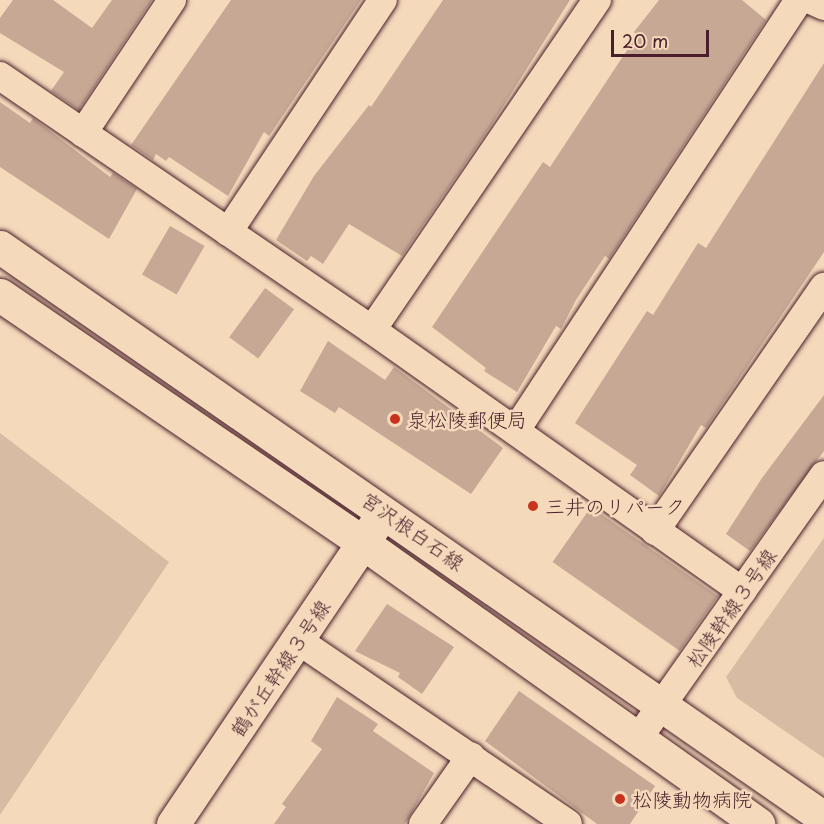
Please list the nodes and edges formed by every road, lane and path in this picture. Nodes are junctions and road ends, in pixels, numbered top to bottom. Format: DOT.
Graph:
graph roads {
  1 [pos="172,0"];
  2 [pos="383,0"];
  3 [pos="597,0"];
  4 [pos="799,0"];
  5 [pos="811,0"];
  6 [pos="824,6"];
  7 [pos="0,75"];
  8 [pos="83,132"];
  9 [pos="228,232"];
  10 [pos="0,247"];
  11 [pos="824,287"];
  12 [pos="0,295"];
  13 [pos="372,330"];
  14 [pos="516,430"];
  15 [pos="824,475"];
  16 [pos="384,510"];
  17 [pos="655,531"];
  18 [pos="363,543"];
  19 [pos="742,591"];
  20 [pos="299,641"];
  21 [pos="663,706"];
  22 [pos="637,740"];
  23 [pos="471,756"];
  24 [pos="824,818"];
  25 [pos="173,824"];
  26 [pos="423,824"];
  27 [pos="568,824"];
  28 [pos="758,824"];
  1 -- 8 [label="street"];
  2 -- 9 [label="street"];
  3 -- 13 [label="street"];
  4 -- 14 [label="street"];
  5 -- 6 [label="street"];
  7 -- 8 [label="street"];
  8 -- 9 [label="street"];
  9 -- 13 [label="street"];
  10 -- 16 [label="street, 宮沢根白石線"];
  11 -- 17 [label="street"];
  12 -- 18 [label="street"];
  13 -- 14 [label="street"];
  14 -- 17 [label="street"];
  15 -- 19 [label="street, 松陵幹線３号線"];
  16 -- 18 [label="street, 鶴が丘幹線３号線"];
  16 -- 21 [label="street, 宮沢根白石線"];
  17 -- 19 [label="street"];
  18 -- 20 [label="street, 鶴が丘幹線３号線"];
  18 -- 22 [label="street"];
  19 -- 21 [label="street, 松陵幹線３号線"];
  20 -- 23 [label="street"];
  20 -- 25 [label="street, 鶴が丘幹線３号線"];
  21 -- 22 [label="street, 松陵幹線３号線"];
  21 -- 24 [label="street, 宮沢根白石線"];
  22 -- 28 [label="street"];
  23 -- 26 [label="street"];
  23 -- 27 [label="street"];
}
